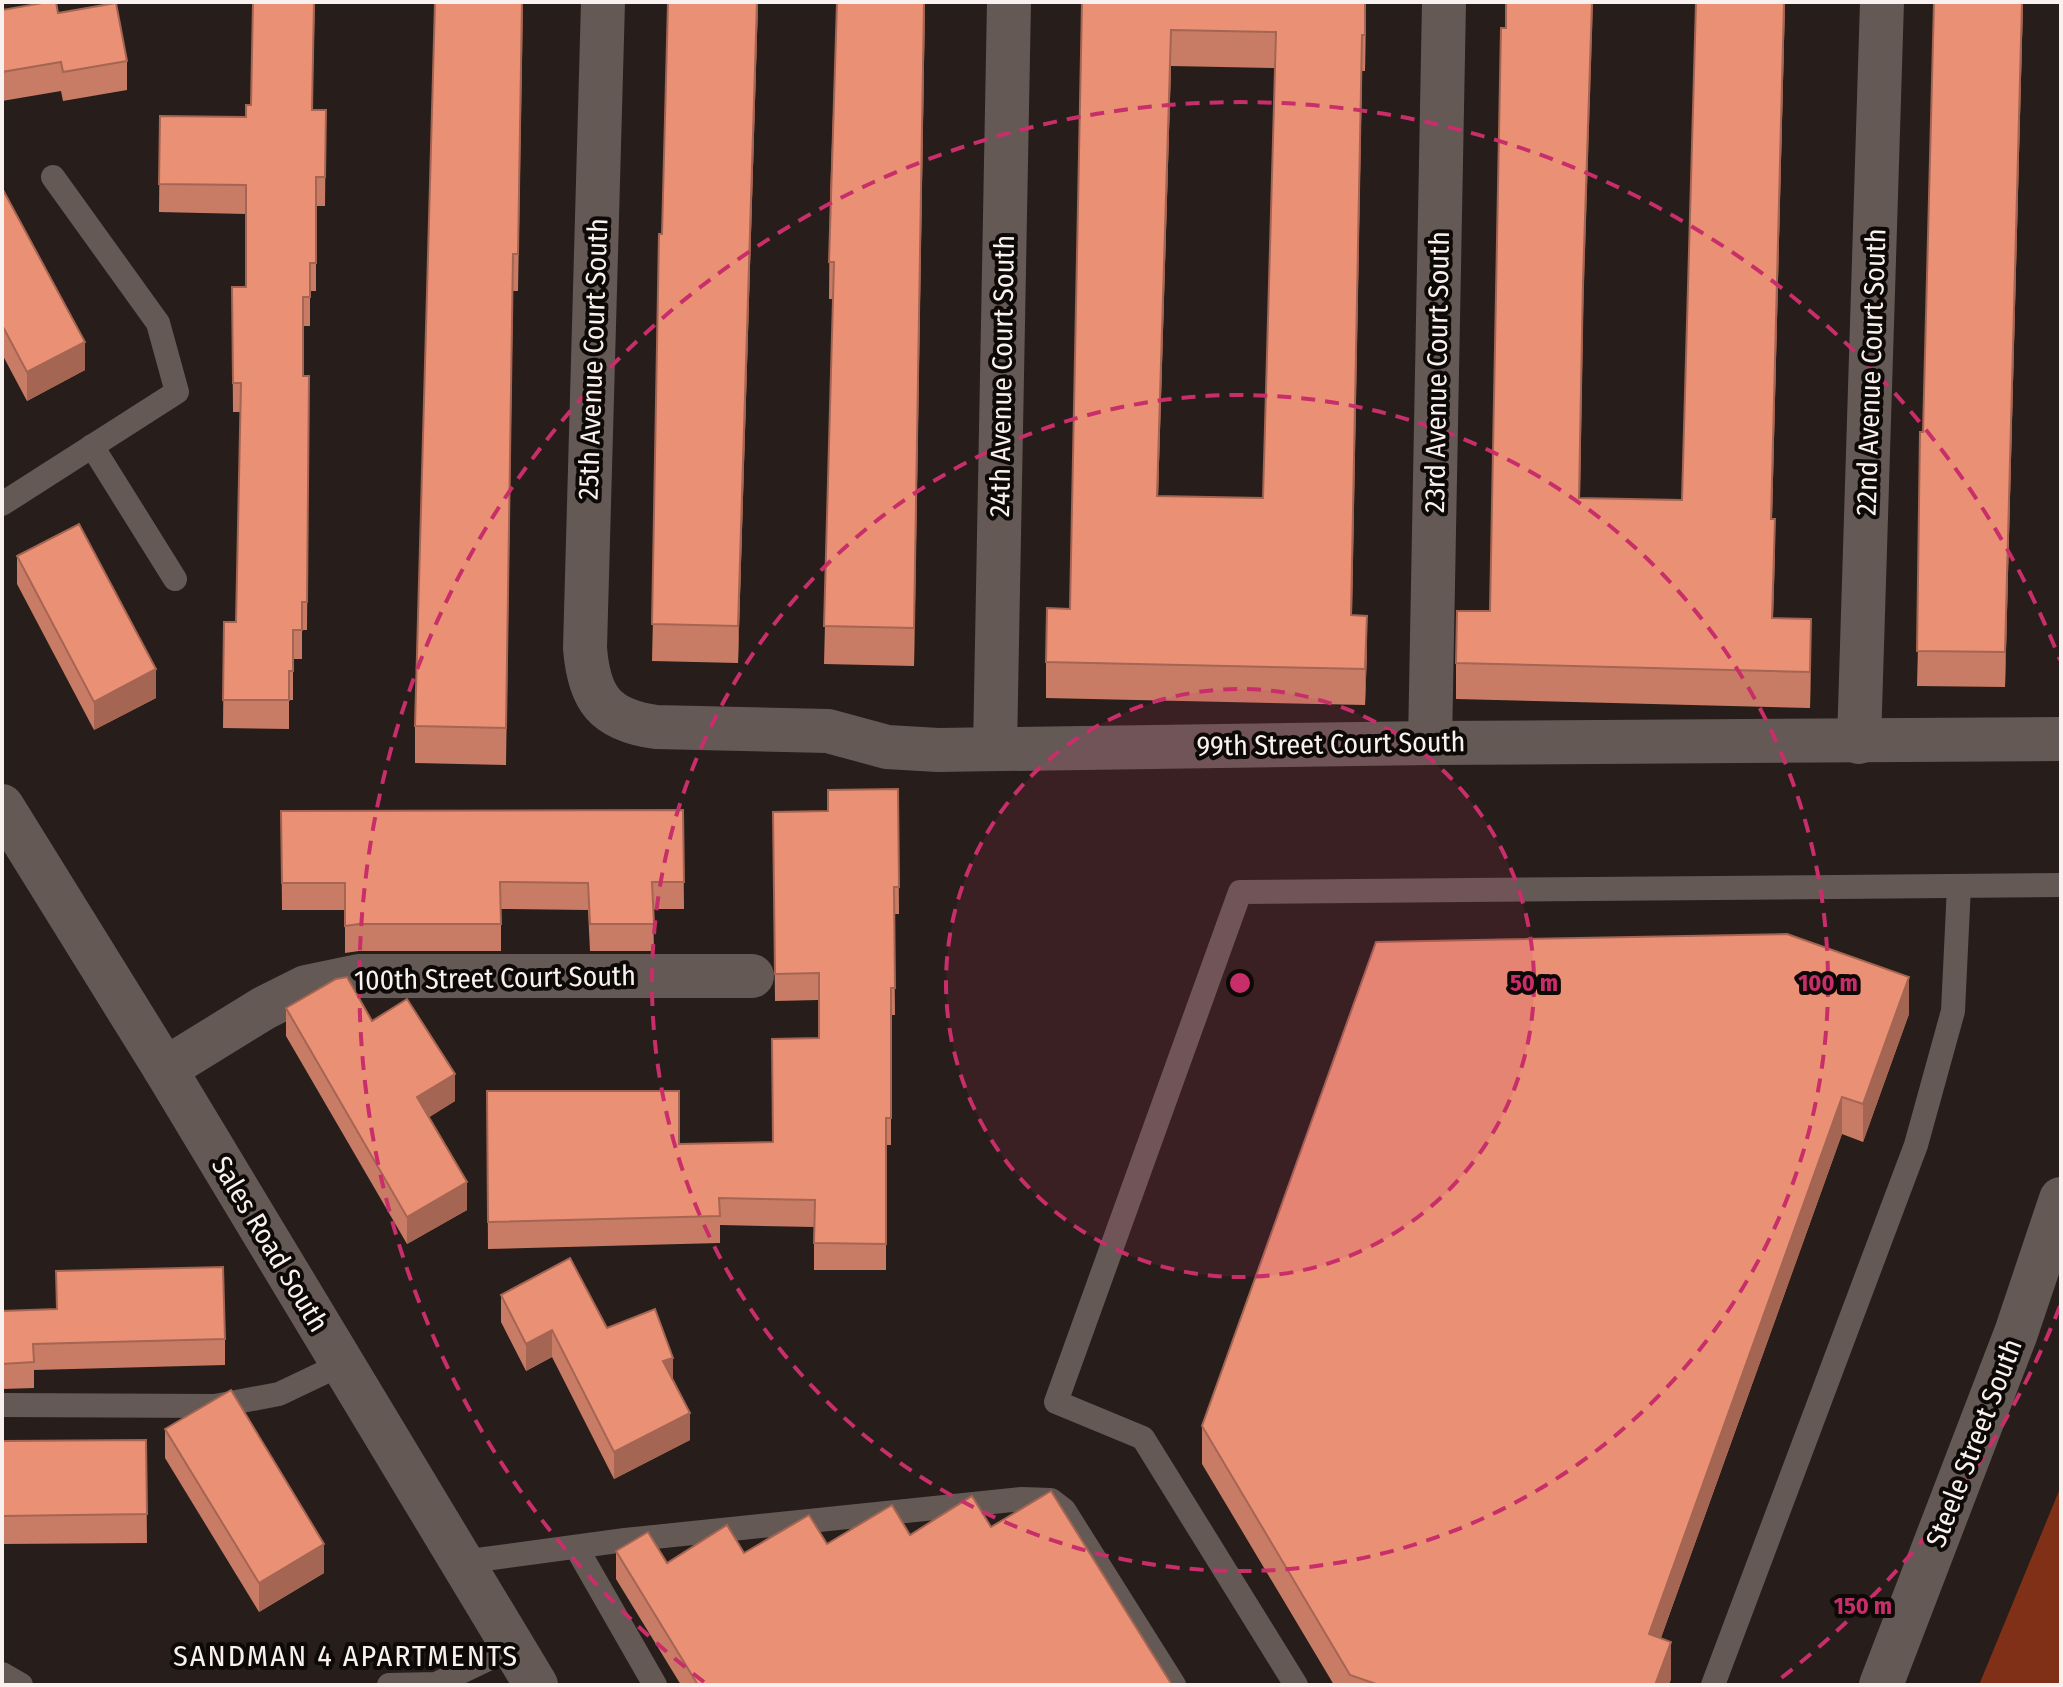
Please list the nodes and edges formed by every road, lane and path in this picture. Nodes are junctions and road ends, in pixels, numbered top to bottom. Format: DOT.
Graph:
graph roads {
  1 [pos="603,2"];
  2 [pos="1009,2"];
  3 [pos="1444,2"];
  4 [pos="1882,2"];
  5 [pos="53,177"];
  6 [pos="92,446"];
  7 [pos="2,504"];
  8 [pos="175,579"];
  9 [pos="607,710"];
  10 [pos="2061,739"];
  11 [pos="1859,742"];
  12 [pos="1430,743"];
  13 [pos="995,749"];
  14 [pos="2,806"];
  15 [pos="2061,885"];
  16 [pos="1959,886"];
  17 [pos="752,976"];
  18 [pos="165,1069"];
  19 [pos="2061,1199"];
  20 [pos="342,1364"];
  21 [pos="2,1405"];
  22 [pos="576,1547"];
  23 [pos="462,1562"];
  24 [pos="513,1647"];
  25 [pos="2,1674"];
  26 [pos="21,1685"];
  27 [pos="389,1685"];
  28 [pos="536,1685"];
  29 [pos="655,1685"];
  30 [pos="1174,1685"];
  31 [pos="1296,1685"];
  32 [pos="1713,1685"];
  33 [pos="1881,1685"];
  1 -- 9 [label="street, 25th Avenue Court South"];
  2 -- 13 [label="street, 24th Avenue Court South"];
  3 -- 12 [label="street, 23rd Avenue Court South"];
  4 -- 11 [label="street, 22nd Avenue Court South"];
  5 -- 6 [label="lane"];
  6 -- 7 [label="lane"];
  6 -- 8 [label="lane"];
  9 -- 13 [label="street, 99th Street Court South"];
  10 -- 11 [label="street, 99th Street Court South"];
  11 -- 12 [label="street, 99th Street Court South"];
  12 -- 13 [label="street, 99th Street Court South"];
  14 -- 18 [label="street, Sales Road South"];
  15 -- 16 [label="lane"];
  16 -- 31 [label="lane"];
  16 -- 32 [label="lane"];
  17 -- 18 [label="street, 100th Street Court South"];
  18 -- 20 [label="street, Sales Road South"];
  19 -- 33 [label="street, Steele Street South"];
  20 -- 21 [label="lane"];
  20 -- 23 [label="street, Sales Road South"];
  22 -- 23 [label="lane"];
  22 -- 29 [label="lane"];
  22 -- 30 [label="lane"];
  23 -- 24 [label="street, Sales Road South"];
  24 -- 27 [label="lane"];
  24 -- 28 [label="street, Sales Road South"];
  25 -- 26 [label="lane"];
}
